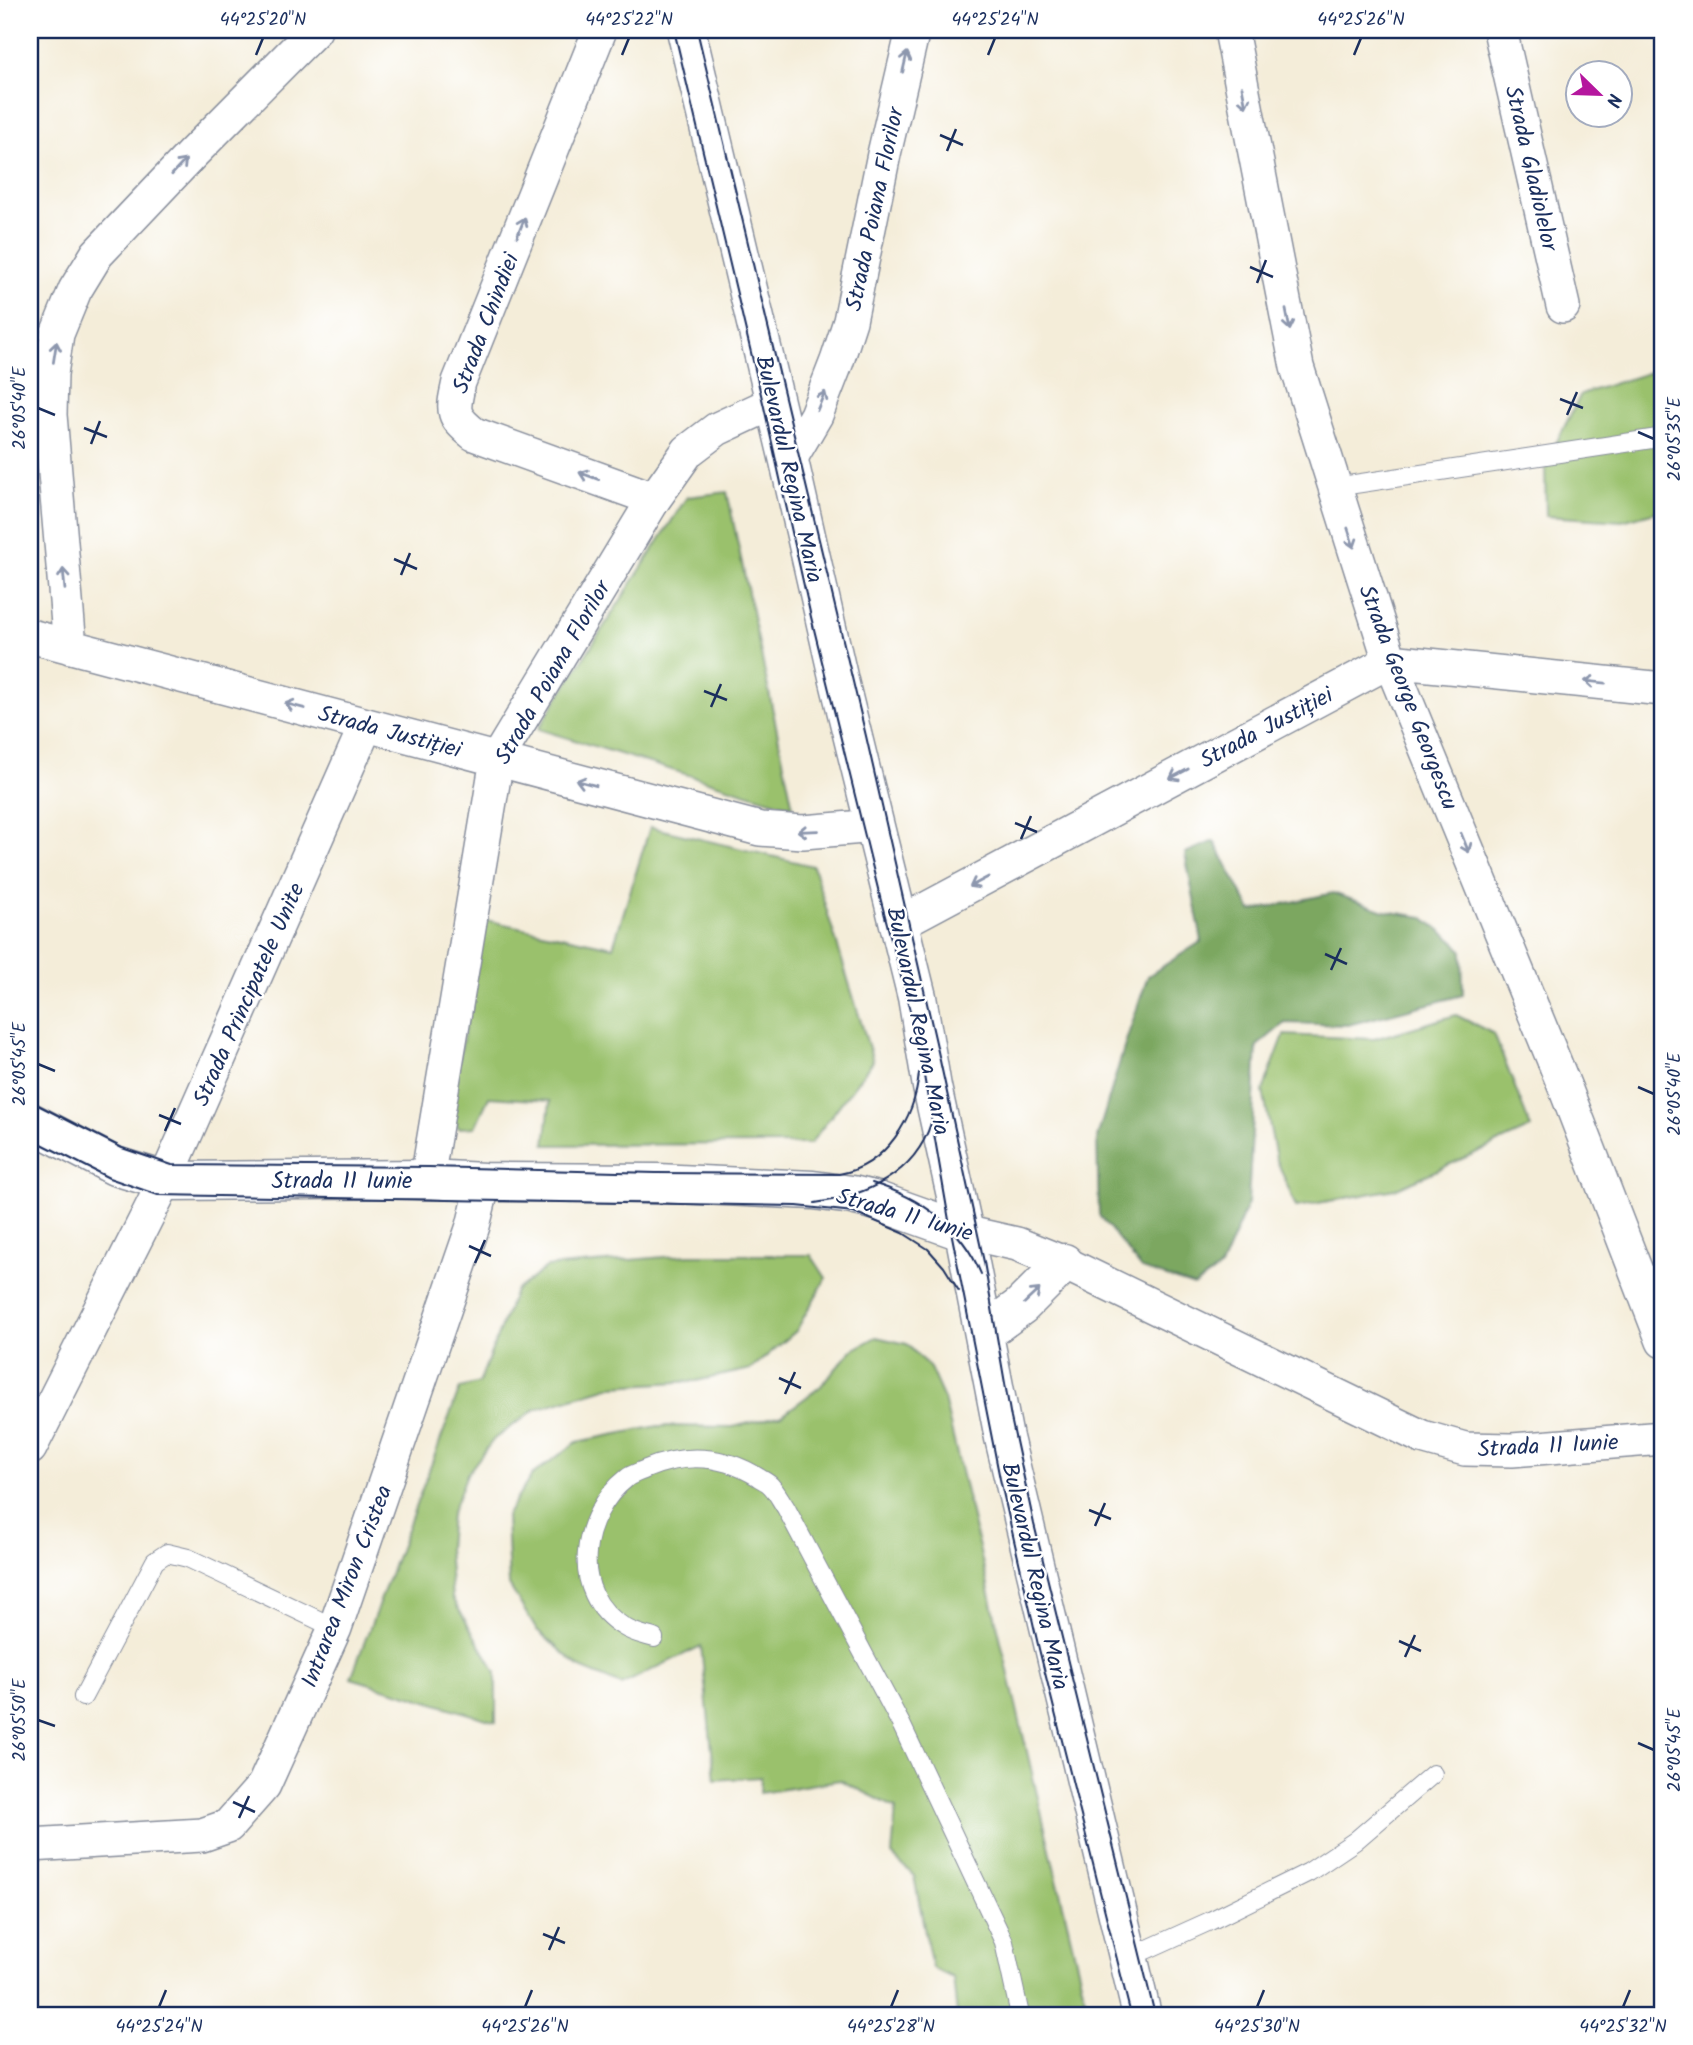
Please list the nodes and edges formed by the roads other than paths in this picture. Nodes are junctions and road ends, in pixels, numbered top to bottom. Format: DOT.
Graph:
graph roads {
  1 [pos="315,30"];
  2 [pos="600,30"];
  3 [pos="686,30"];
  4 [pos="913,30"];
  5 [pos="1231,30"];
  6 [pos="1500,30"];
  7 [pos="1563,306"];
  8 [pos="775,402"];
  9 [pos="1657,438"];
  10 [pos="789,461"];
  11 [pos="1335,487"];
  12 [pos="654,499"];
  13 [pos="30,636"];
  14 [pos="70,647"];
  15 [pos="1390,661"];
  16 [pos="1663,689"];
  17 [pos="366,724"];
  18 [pos="497,759"];
  19 [pos="876,826"];
  20 [pos="900,923"];
  21 [pos="30,1122"];
  22 [pos="427,1179"];
  23 [pos="165,1181"];
  24 [pos="484,1182"];
  25 [pos="964,1232"];
  26 [pos="1064,1263"];
  27 [pos="984,1333"];
  28 [pos="1663,1340"];
  29 [pos="1663,1438"];
  30 [pos="30,1448"];
  31 [pos="335,1628"];
  32 [pos="654,1638"];
  33 [pos="83,1698"];
  34 [pos="1433,1774"];
  35 [pos="30,1845"];
  36 [pos="1128,1958"];
  37 [pos="1020,2015"];
  38 [pos="1142,2015"];
  14 -- 1 [label="street, one-way"];
  12 -- 2 [label="street, Strada Chindiei, one-way"];
  3 -- 8 [label="main road, Bulevardul Regina Maria"];
  10 -- 4 [label="street, Strada Poiana Florilor, one-way"];
  5 -- 11 [label="street, Strada George Georgescu, one-way"];
  6 -- 7 [label="street, Strada Gladiolelor"];
  8 -- 10 [label="main road, Bulevardul Regina Maria"];
  8 -- 12 [label="street, Strada Poiana Florilor"];
  9 -- 11 [label="lane"];
  10 -- 19 [label="main road, Bulevardul Regina Maria"];
  11 -- 15 [label="street, Strada George Georgescu, one-way"];
  12 -- 18 [label="street, Strada Poiana Florilor"];
  13 -- 14 [label="street, Strada Justiției"];
  17 -- 14 [label="street, Strada Justiției, one-way"];
  16 -- 15 [label="street, one-way"];
  15 -- 20 [label="street, Strada Justiției, one-way"];
  15 -- 28 [label="street, Strada George Georgescu, one-way"];
  17 -- 18 [label="street, Strada Justiției"];
  17 -- 23 [label="street, Strada Principatele Unite"];
  19 -- 18 [label="street, Strada Justiției, one-way"];
  18 -- 22 [label="street, Strada Poiana Florilor"];
  19 -- 20 [label="main road, Bulevardul Regina Maria"];
  20 -- 25 [label="main road, Bulevardul Regina Maria"];
  21 -- 23 [label="main road, Strada 11 Iunie"];
  22 -- 23 [label="main road, Strada 11 Iunie"];
  22 -- 24 [label="main road, Strada 11 Iunie"];
  23 -- 30 [label="street, Strada Principatele Unite"];
  24 -- 25 [label="main road, Strada 11 Iunie"];
  24 -- 31 [label="street, Intrarea Miron Cristea"];
  25 -- 26 [label="street, Strada 11 Iunie"];
  25 -- 27 [label="main road, Bulevardul Regina Maria"];
  27 -- 26 [label="main road, one-way"];
  26 -- 29 [label="street, Strada 11 Iunie"];
  27 -- 36 [label="main road, Bulevardul Regina Maria"];
  31 -- 33 [label="lane"];
  31 -- 35 [label="street, Intrarea Miron Cristea"];
  32 -- 37 [label="lane"];
  34 -- 36 [label="lane"];
  36 -- 38 [label="main road, Bulevardul Regina Maria"];
}
